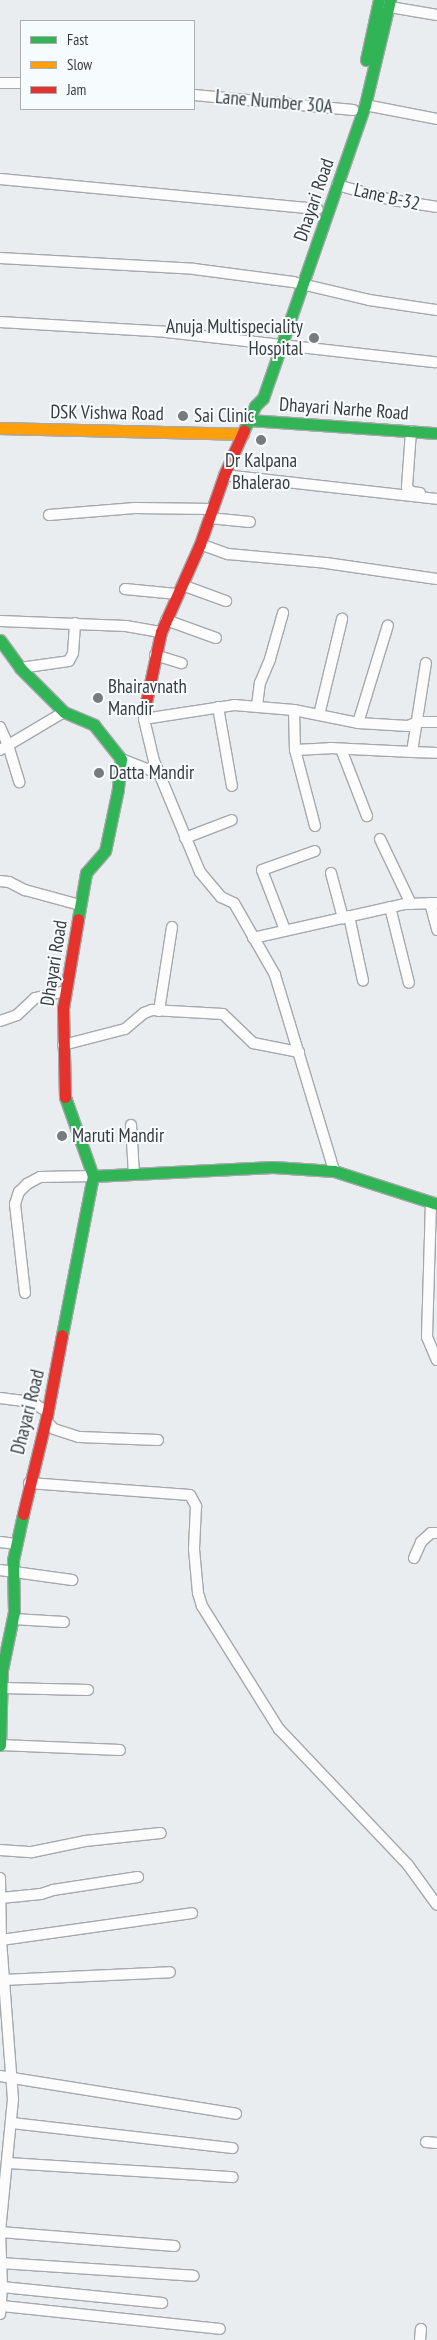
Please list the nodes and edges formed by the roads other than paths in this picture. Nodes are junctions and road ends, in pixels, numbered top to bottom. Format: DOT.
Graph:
graph roads {
  1 [pos="384,3"];
  2 [pos="437,14"];
  3 [pos="0,83"];
  4 [pos="20,83"];
  5 [pos="195,95"];
  6 [pos="365,105"];
  7 [pos="353,110"];
  8 [pos="437,119"];
  9 [pos="0,179"];
  10 [pos="337,185"];
  11 [pos="437,207"];
  12 [pos="318,210"];
  13 [pos="0,258"];
  14 [pos="298,283"];
  15 [pos="437,310"];
  16 [pos="0,322"];
  17 [pos="277,344"];
  18 [pos="434,362"];
  19 [pos="249,420"];
  20 [pos="0,428"];
  21 [pos="410,432"];
  22 [pos="437,433"];
  23 [pos="243,434"];
  24 [pos="224,475"];
  25 [pos="437,494"];
  26 [pos="437,499"];
  27 [pos="211,513"];
  28 [pos="49,515"];
  29 [pos="250,522"];
  30 [pos="200,544"];
  31 [pos="437,579"];
  32 [pos="124,589"];
  33 [pos="179,590"];
  34 [pos="226,601"];
  35 [pos="283,613"];
  36 [pos="342,618"];
  37 [pos="166,620"];
  38 [pos="0,621"];
  39 [pos="75,623"];
  40 [pos="388,626"];
  41 [pos="161,632"];
  42 [pos="216,638"];
  43 [pos="1,643"];
  44 [pos="155,655"];
  45 [pos="182,663"];
  46 [pos="426,663"];
  47 [pos="20,668"];
  48 [pos="257,706"];
  49 [pos="218,707"];
  50 [pos="294,710"];
  51 [pos="64,712"];
  52 [pos="145,713"];
  53 [pos="319,715"];
  54 [pos="418,722"];
  55 [pos="437,722"];
  56 [pos="358,723"];
  57 [pos="0,727"];
  58 [pos="4,747"];
  59 [pos="341,749"];
  60 [pos="295,750"];
  61 [pos="412,752"];
  62 [pos="437,753"];
  63 [pos="121,760"];
  64 [pos="160,774"];
  65 [pos="19,782"];
  66 [pos="232,786"];
  67 [pos="367,816"];
  68 [pos="232,820"];
  69 [pos="315,826"];
  70 [pos="185,838"];
  71 [pos="380,839"];
  72 [pos="315,851"];
  73 [pos="331,873"];
  74 [pos="0,881"];
  75 [pos="433,903"];
  76 [pos="411,904"];
  77 [pos="80,905"];
  78 [pos="390,907"];
  79 [pos="346,917"];
  80 [pos="172,927"];
  81 [pos="285,930"];
  82 [pos="437,930"];
  83 [pos="253,938"];
  84 [pos="363,981"];
  85 [pos="408,983"];
  86 [pos="66,991"];
  87 [pos="159,1011"];
  88 [pos="0,1021"];
  89 [pos="63,1045"];
  90 [pos="299,1052"];
  91 [pos="131,1125"];
  92 [pos="334,1171"];
  93 [pos="134,1174"];
  94 [pos="93,1176"];
  95 [pos="434,1203"];
  96 [pos="25,1293"];
  97 [pos="437,1360"];
  98 [pos="0,1398"];
  99 [pos="47,1417"];
  100 [pos="158,1440"];
  101 [pos="29,1482"];
  102 [pos="437,1533"];
  103 [pos="0,1542"];
  104 [pos="16,1544"];
  105 [pos="414,1558"];
  106 [pos="0,1570"];
  107 [pos="14,1572"];
  108 [pos="72,1580"];
  109 [pos="13,1619"];
  110 [pos="64,1622"];
  111 [pos="2,1688"];
  112 [pos="88,1690"];
  113 [pos="0,1719"];
  114 [pos="0,1745"];
  115 [pos="120,1750"];
  116 [pos="161,1833"];
  117 [pos="0,1850"];
  118 [pos="0,1878"];
  119 [pos="138,1878"];
  120 [pos="1,1898"];
  121 [pos="437,1905"];
  122 [pos="192,1913"];
  123 [pos="1,1940"];
  124 [pos="170,1972"];
  125 [pos="3,1980"];
  126 [pos="3,2002"];
  127 [pos="0,2076"];
  128 [pos="12,2078"];
  129 [pos="236,2114"];
  130 [pos="12,2123"];
  131 [pos="426,2142"];
  132 [pos="437,2143"];
  133 [pos="233,2148"];
  134 [pos="8,2163"];
  135 [pos="233,2177"];
  136 [pos="1,2216"];
  137 [pos="0,2232"];
  138 [pos="174,2246"];
  139 [pos="1,2259"];
  140 [pos="194,2276"];
  141 [pos="2,2287"];
  142 [pos="162,2303"];
  143 [pos="1,2310"];
  144 [pos="220,2329"];
  145 [pos="421,2329"];
  146 [pos="420,2340"];
  1 -- 2 [label="street"];
  1 -- 6 [label="street, Dhayari Road"];
  1 -- 7 [label="street, Dhayari Road"];
  3 -- 4 [label="street"];
  5 -- 7 [label="street, Lane Number 30A"];
  6 -- 8 [label="street"];
  6 -- 10 [label="street, Dhayari Road"];
  7 -- 12 [label="street, Dhayari Road"];
  9 -- 12 [label="street"];
  10 -- 11 [label="street, Lane B-32"];
  10 -- 14 [label="street, Dhayari Road"];
  12 -- 14 [label="street, Dhayari Road"];
  13 -- 14 [label="street"];
  14 -- 15 [label="street"];
  14 -- 17 [label="street, Dhayari Road"];
  16 -- 17 [label="street"];
  17 -- 18 [label="street"];
  17 -- 19 [label="street, Dhayari Road"];
  19 -- 21 [label="street, Dhayari Narhe Road"];
  19 -- 23 [label="street, Dhayari Road"];
  20 -- 23 [label="street, DSK Vishwa Road"];
  21 -- 22 [label="street, Dhayari Narhe Road"];
  21 -- 25 [label="street"];
  23 -- 24 [label="street, Dhayari Road"];
  24 -- 26 [label="street"];
  24 -- 27 [label="street, Dhayari Road"];
  27 -- 28 [label="street"];
  27 -- 29 [label="street"];
  27 -- 30 [label="street, Dhayari Road"];
  30 -- 31 [label="street"];
  30 -- 33 [label="street, Dhayari Road"];
  32 -- 33 [label="street"];
  33 -- 34 [label="street"];
  33 -- 37 [label="street, Dhayari Road"];
  35 -- 48 [label="street"];
  36 -- 53 [label="street"];
  37 -- 41 [label="street, Dhayari Road"];
  37 -- 42 [label="street"];
  38 -- 39 [label="street"];
  39 -- 41 [label="street"];
  39 -- 47 [label="street"];
  40 -- 56 [label="street"];
  41 -- 44 [label="street, Dhayari Road"];
  43 -- 47 [label="street"];
  44 -- 45 [label="street"];
  44 -- 52 [label="street, Dhayari Road"];
  46 -- 54 [label="street"];
  47 -- 51 [label="street"];
  48 -- 49 [label="street"];
  48 -- 50 [label="street"];
  49 -- 52 [label="street"];
  49 -- 66 [label="street"];
  50 -- 53 [label="street"];
  50 -- 60 [label="street"];
  51 -- 58 [label="street"];
  51 -- 63 [label="street"];
  52 -- 64 [label="street"];
  53 -- 56 [label="street"];
  54 -- 55 [label="street"];
  54 -- 56 [label="street"];
  54 -- 61 [label="street"];
  57 -- 58 [label="street"];
  58 -- 65 [label="street"];
  59 -- 60 [label="street"];
  59 -- 61 [label="street"];
  59 -- 67 [label="street"];
  60 -- 69 [label="street"];
  61 -- 62 [label="street"];
  63 -- 64 [label="street"];
  63 -- 77 [label="street, Dhayari Road"];
  64 -- 70 [label="street"];
  68 -- 70 [label="street"];
  70 -- 83 [label="street"];
  71 -- 76 [label="street"];
  72 -- 81 [label="street"];
  73 -- 79 [label="street"];
  74 -- 77 [label="street"];
  75 -- 76 [label="street"];
  75 -- 82 [label="street"];
  76 -- 78 [label="street"];
  77 -- 86 [label="street, Dhayari Road"];
  78 -- 79 [label="street"];
  78 -- 85 [label="street"];
  79 -- 81 [label="street"];
  79 -- 84 [label="street"];
  80 -- 87 [label="street"];
  81 -- 83 [label="street"];
  83 -- 90 [label="street"];
  86 -- 88 [label="street"];
  86 -- 89 [label="street, Dhayari Road"];
  87 -- 89 [label="street"];
  87 -- 90 [label="street"];
  89 -- 94 [label="street, Dhayari Road"];
  90 -- 92 [label="street"];
  91 -- 93 [label="street"];
  92 -- 93 [label="street"];
  92 -- 95 [label="street"];
  93 -- 94 [label="street"];
  94 -- 96 [label="street"];
  94 -- 99 [label="street, Dhayari Road"];
  95 -- 97 [label="street"];
  98 -- 99 [label="street"];
  99 -- 100 [label="street"];
  99 -- 101 [label="street, Dhayari Road"];
  101 -- 104 [label="street, Dhayari Road"];
  101 -- 121 [label="street"];
  102 -- 105 [label="street"];
  103 -- 104 [label="street"];
  104 -- 107 [label="street, Dhayari Road"];
  106 -- 107 [label="street"];
  107 -- 108 [label="street"];
  107 -- 109 [label="street, Dhayari Road"];
  109 -- 110 [label="street"];
  109 -- 111 [label="street, Dhayari Road"];
  111 -- 112 [label="street"];
  111 -- 113 [label="street, Dhayari Road"];
  113 -- 114 [label="street, Dhayari Road"];
  114 -- 115 [label="street"];
  116 -- 117 [label="street"];
  118 -- 120 [label="street"];
  119 -- 120 [label="street"];
  120 -- 123 [label="street"];
  122 -- 123 [label="street"];
  123 -- 125 [label="street"];
  124 -- 125 [label="street"];
  125 -- 126 [label="street"];
  126 -- 128 [label="street"];
  127 -- 128 [label="street"];
  128 -- 129 [label="street"];
  128 -- 130 [label="street"];
  130 -- 133 [label="street"];
  130 -- 134 [label="street"];
  131 -- 132 [label="street"];
  134 -- 135 [label="street"];
  134 -- 136 [label="street"];
  136 -- 137 [label="street"];
  137 -- 138 [label="street"];
  137 -- 139 [label="street"];
  139 -- 140 [label="street"];
  139 -- 141 [label="street"];
  141 -- 142 [label="street"];
  141 -- 143 [label="street"];
  143 -- 144 [label="street"];
  145 -- 146 [label="street"];
}
